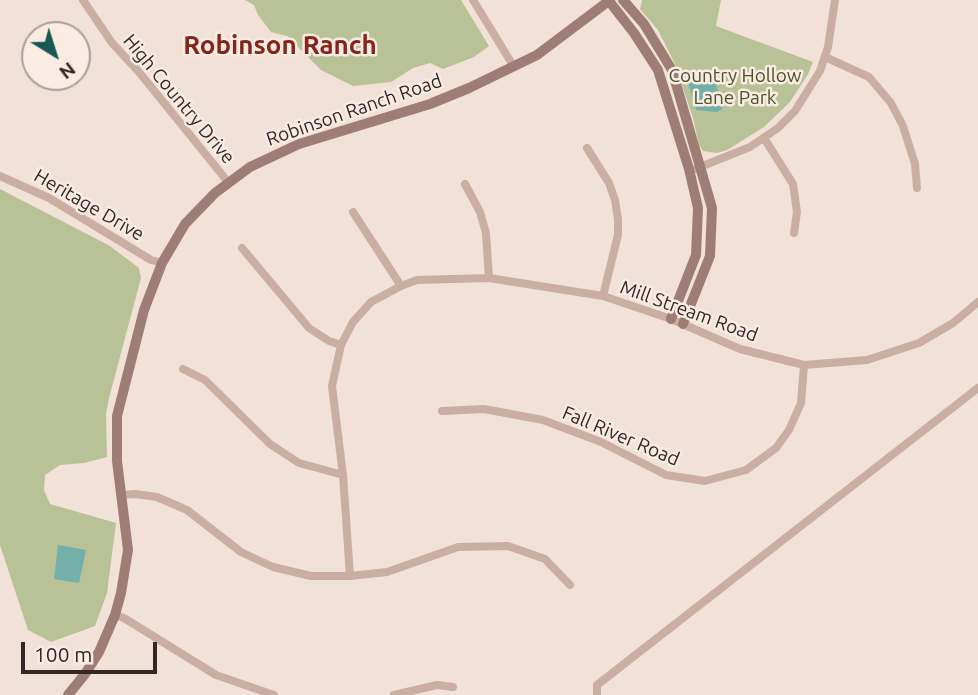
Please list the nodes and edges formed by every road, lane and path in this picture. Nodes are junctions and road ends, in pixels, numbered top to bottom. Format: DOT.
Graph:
graph roads {
  1 [pos="83,0"];
  2 [pos="473,0"];
  3 [pos="610,0"];
  4 [pos="623,0"];
  5 [pos="835,0"];
  6 [pos="825,57"];
  7 [pos="514,67"];
  8 [pos="764,138"];
  9 [pos="587,148"];
  10 [pos="701,168"];
  11 [pos="689,169"];
  12 [pos="0,176"];
  13 [pos="228,182"];
  14 [pos="465,184"];
  15 [pos="917,188"];
  16 [pos="354,212"];
  17 [pos="794,233"];
  18 [pos="242,248"];
  19 [pos="162,263"];
  20 [pos="489,278"];
  21 [pos="401,286"];
  22 [pos="603,296"];
  23 [pos="978,302"];
  24 [pos="671,319"];
  25 [pos="683,324"];
  26 [pos="341,345"];
  27 [pos="804,365"];
  28 [pos="183,369"];
  29 [pos="978,388"];
  30 [pos="442,411"];
  31 [pos="343,475"];
  32 [pos="121,495"];
  33 [pos="349,576"];
  34 [pos="570,585"];
  35 [pos="115,615"];
  36 [pos="453,687"];
  37 [pos="68,695"];
  38 [pos="274,695"];
  39 [pos="394,695"];
  40 [pos="597,695"];
  1 -- 13 [label="street, High Country Drive"];
  2 -- 7 [label="street"];
  3 -- 7 [label="street, Robinson Ranch Road"];
  3 -- 11 [label="street"];
  4 -- 10 [label="street"];
  5 -- 6 [label="street"];
  6 -- 8 [label="street"];
  6 -- 15 [label="street"];
  7 -- 13 [label="street, Robinson Ranch Road"];
  8 -- 10 [label="street"];
  8 -- 17 [label="street"];
  9 -- 22 [label="street"];
  10 -- 11 [label="street"];
  10 -- 25 [label="street"];
  11 -- 24 [label="street"];
  12 -- 19 [label="street, Heritage Drive"];
  13 -- 19 [label="street, Robinson Ranch Road"];
  14 -- 20 [label="street"];
  16 -- 21 [label="street"];
  18 -- 26 [label="street"];
  19 -- 32 [label="street, Robinson Ranch Road"];
  20 -- 21 [label="street, Mill Stream Road"];
  20 -- 22 [label="street, Mill Stream Road"];
  21 -- 26 [label="street, Mill Stream Road"];
  22 -- 24 [label="street, Mill Stream Road"];
  23 -- 27 [label="street, Mill Stream Road"];
  24 -- 25 [label="street, Mill Stream Road"];
  25 -- 27 [label="street, Mill Stream Road"];
  26 -- 31 [label="street, Mill Stream Road"];
  27 -- 30 [label="street, Fall River Road"];
  28 -- 31 [label="street"];
  29 -- 40 [label="street"];
  31 -- 33 [label="street, Mill Stream Road"];
  32 -- 33 [label="street"];
  32 -- 35 [label="street, Robinson Ranch Road"];
  33 -- 34 [label="street"];
  35 -- 37 [label="street, Robinson Ranch Road"];
  35 -- 38 [label="street"];
  36 -- 39 [label="street"];
}
